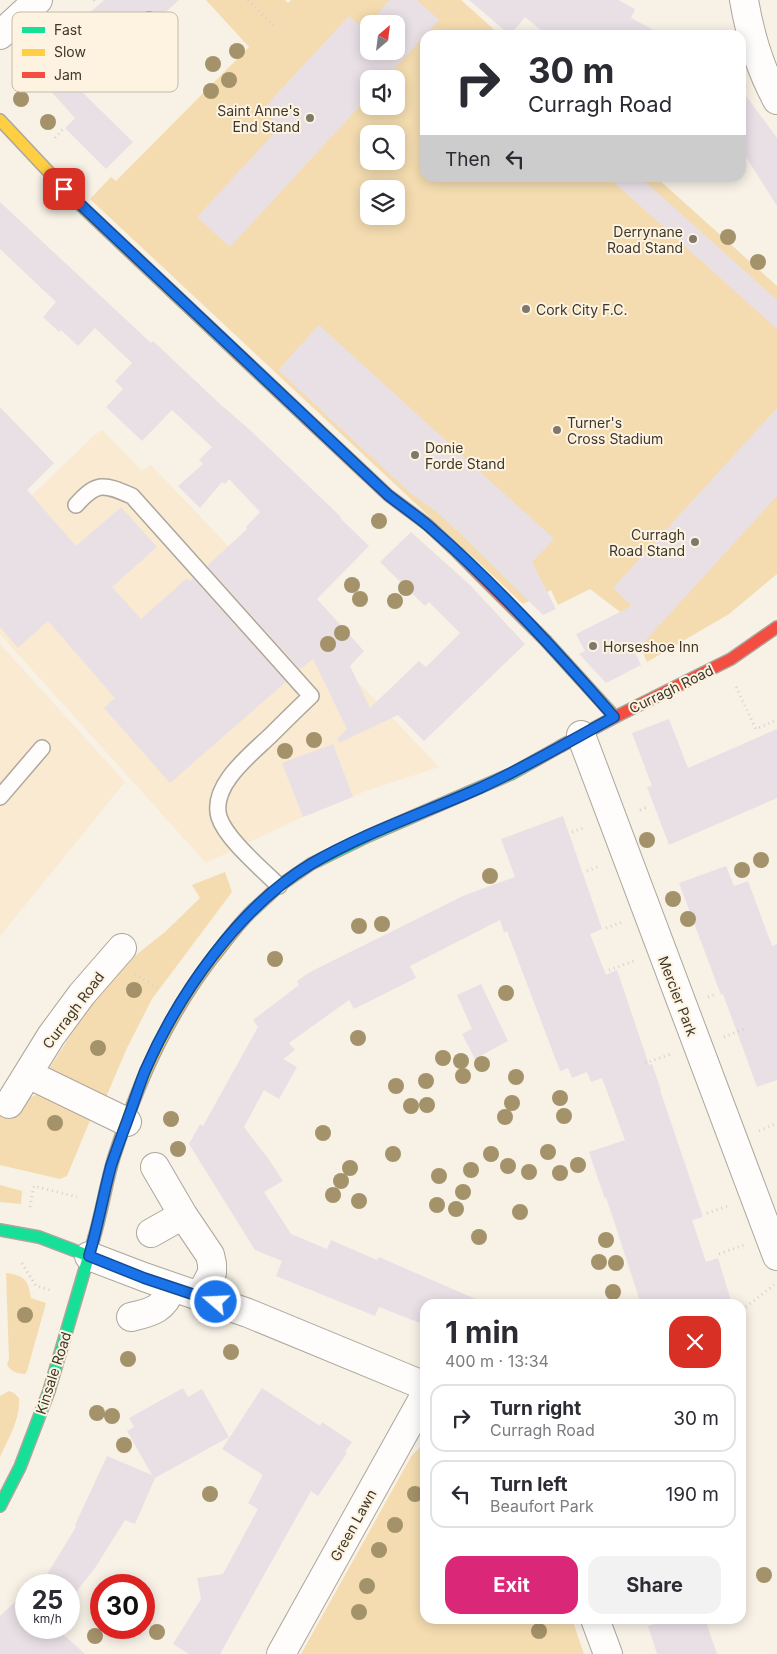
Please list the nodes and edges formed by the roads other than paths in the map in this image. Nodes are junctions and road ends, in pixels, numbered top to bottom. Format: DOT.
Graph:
graph roads {
  1 [pos="38,0"];
  2 [pos="744,0"];
  3 [pos="25,12"];
  4 [pos="12,24"];
  5 [pos="0,35"];
  6 [pos="777,100"];
  7 [pos="0,120"];
  8 [pos="76,505"];
  9 [pos="773,637"];
  10 [pos="614,717"];
  11 [pos="581,735"];
  12 [pos="42,748"];
  13 [pos="2,789"];
  14 [pos="279,886"];
  15 [pos="122,948"];
  16 [pos="28,1074"];
  17 [pos="9,1104"];
  18 [pos="127,1122"];
  19 [pos="155,1167"];
  20 [pos="183,1215"];
  21 [pos="0,1230"];
  22 [pos="151,1233"];
  23 [pos="92,1246"];
  24 [pos="777,1256"];
  25 [pos="172,1287"];
  26 [pos="200,1296"];
  27 [pos="131,1317"];
  28 [pos="420,1384"];
  29 [pos="420,1404"];
  30 [pos="0,1506"];
  31 [pos="597,1624"];
  32 [pos="281,1654"];
  33 [pos="608,1654"];
  1 -- 3 [label="street"];
  2 -- 6 [label="street"];
  4 -- 5 [label="street"];
  7 -- 10 [label="street"];
  8 -- 14 [label="lane"];
  9 -- 10 [label="street, Curragh Road"];
  10 -- 11 [label="street, Curragh Road"];
  11 -- 14 [label="street, Curragh Road"];
  11 -- 24 [label="street, Mercier Park"];
  12 -- 13 [label="lane"];
  14 -- 18 [label="street, Curragh Road"];
  15 -- 16 [label="street, Curragh Road"];
  16 -- 17 [label="street, Curragh Road"];
  16 -- 18 [label="street"];
  18 -- 23 [label="street, Curragh Road"];
  19 -- 20 [label="street"];
  20 -- 22 [label="street"];
  20 -- 26 [label="street"];
  21 -- 23 [label="street"];
  23 -- 25 [label="street"];
  23 -- 30 [label="street, Kinsale Road"];
  25 -- 26 [label="street"];
  25 -- 27 [label="street"];
  26 -- 28 [label="street"];
  29 -- 32 [label="street, Green Lawn"];
  31 -- 33 [label="street"];
}
